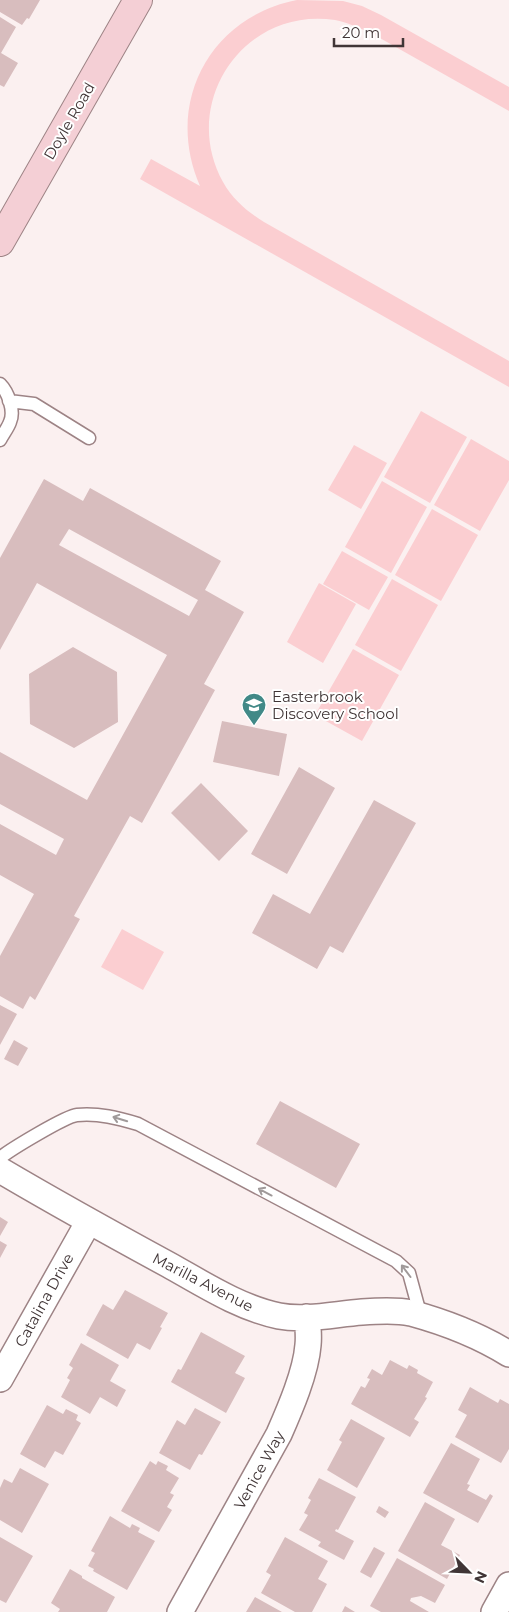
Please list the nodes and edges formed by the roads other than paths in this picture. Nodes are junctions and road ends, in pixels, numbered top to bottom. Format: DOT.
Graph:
graph roads {
  1 [pos="138,0"];
  2 [pos="0,242"];
  3 [pos="0,384"];
  4 [pos="9,401"];
  5 [pos="89,438"];
  6 [pos="0,440"];
  7 [pos="0,1158"];
  8 [pos="0,1170"];
  9 [pos="89,1221"];
  10 [pos="308,1317"];
  11 [pos="421,1317"];
  12 [pos="509,1354"];
  13 [pos="0,1379"];
  14 [pos="509,1585"];
  15 [pos="180,1612"];
  16 [pos="494,1612"];
  1 -- 2 [label="main road, Doyle Road"];
  3 -- 4 [label="lane"];
  4 -- 5 [label="lane"];
  4 -- 6 [label="lane"];
  11 -- 7 [label="lane, one-way"];
  8 -- 9 [label="street, Marilla Avenue"];
  9 -- 10 [label="street, Marilla Avenue"];
  9 -- 13 [label="street, Catalina Drive"];
  10 -- 11 [label="street, Marilla Avenue"];
  10 -- 15 [label="street, Venice Way"];
  11 -- 12 [label="street, Marilla Avenue"];
  14 -- 16 [label="street"];
}
